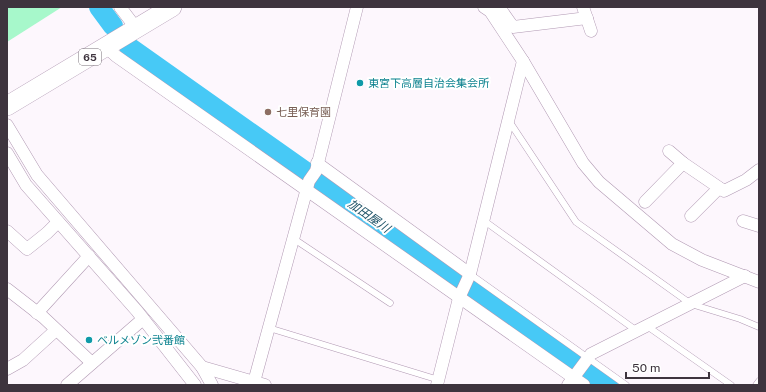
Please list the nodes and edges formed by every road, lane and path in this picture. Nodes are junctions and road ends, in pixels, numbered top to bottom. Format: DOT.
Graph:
graph roads {
  1 [pos="120,7"];
  2 [pos="172,7"];
  3 [pos="357,7"];
  4 [pos="484,7"];
  5 [pos="499,7"];
  6 [pos="585,12"];
  7 [pos="136,28"];
  8 [pos="591,31"];
  9 [pos="106,47"];
  10 [pos="523,61"];
  11 [pos="7,106"];
  12 [pos="508,121"];
  13 [pos="7,125"];
  14 [pos="669,151"];
  15 [pos="7,153"];
  16 [pos="683,163"];
  17 [pos="759,170"];
  18 [pos="312,176"];
  19 [pos="719,188"];
  20 [pos="645,202"];
  21 [pos="691,216"];
  22 [pos="484,220"];
  23 [pos="743,221"];
  24 [pos="58,222"];
  25 [pos="759,226"];
  26 [pos="7,231"];
  27 [pos="294,239"];
  28 [pos="89,256"];
  29 [pos="470,274"];
  30 [pos="745,276"];
  31 [pos="759,282"];
  32 [pos="7,289"];
  33 [pos="459,298"];
  34 [pos="390,303"];
  35 [pos="691,304"];
  36 [pos="37,313"];
  37 [pos="143,319"];
  38 [pos="269,328"];
  39 [pos="642,328"];
  40 [pos="759,328"];
  41 [pos="56,330"];
  42 [pos="92,363"];
  43 [pos="202,367"];
  44 [pos="7,369"];
  45 [pos="579,371"];
  46 [pos="759,381"];
  47 [pos="438,382"];
  48 [pos="260,383"];
  49 [pos="67,385"];
  50 [pos="195,385"];
  51 [pos="212,385"];
  52 [pos="584,385"];
  53 [pos="626,385"];
  54 [pos="731,385"];
  55 [pos="756,385"];
  1 -- 7 [label="street"];
  2 -- 7 [label="main road, 65"];
  3 -- 18 [label="street"];
  4 -- 10 [label="street"];
  5 -- 6 [label="street"];
  6 -- 8 [label="street"];
  7 -- 9 [label="main road, 65"];
  9 -- 11 [label="main road, 65"];
  9 -- 18 [label="street"];
  10 -- 12 [label="street"];
  10 -- 30 [label="street"];
  12 -- 22 [label="street"];
  12 -- 35 [label="lane"];
  13 -- 43 [label="street"];
  14 -- 16 [label="street"];
  15 -- 24 [label="street"];
  16 -- 19 [label="street"];
  16 -- 20 [label="street"];
  17 -- 19 [label="street"];
  18 -- 27 [label="street"];
  18 -- 29 [label="street"];
  18 -- 33 [label="street"];
  19 -- 21 [label="street"];
  22 -- 29 [label="street"];
  22 -- 39 [label="lane"];
  23 -- 25 [label="street"];
  24 -- 26 [label="street"];
  24 -- 28 [label="street"];
  27 -- 34 [label="lane"];
  27 -- 38 [label="street"];
  28 -- 36 [label="street"];
  28 -- 37 [label="street"];
  29 -- 33 [label="street"];
  29 -- 45 [label="lane"];
  30 -- 31 [label="street"];
  30 -- 35 [label="street"];
  32 -- 36 [label="street"];
  33 -- 45 [label="street"];
  33 -- 47 [label="street"];
  35 -- 39 [label="street"];
  35 -- 40 [label="lane"];
  36 -- 41 [label="street"];
  37 -- 42 [label="street"];
  37 -- 50 [label="street"];
  38 -- 47 [label="lane"];
  38 -- 48 [label="street"];
  39 -- 45 [label="street"];
  39 -- 54 [label="lane"];
  41 -- 42 [label="street"];
  41 -- 44 [label="street"];
  42 -- 49 [label="street"];
  43 -- 48 [label="street"];
  43 -- 51 [label="street"];
  45 -- 52 [label="street"];
  45 -- 53 [label="lane"];
  46 -- 55 [label="lane"];
}
